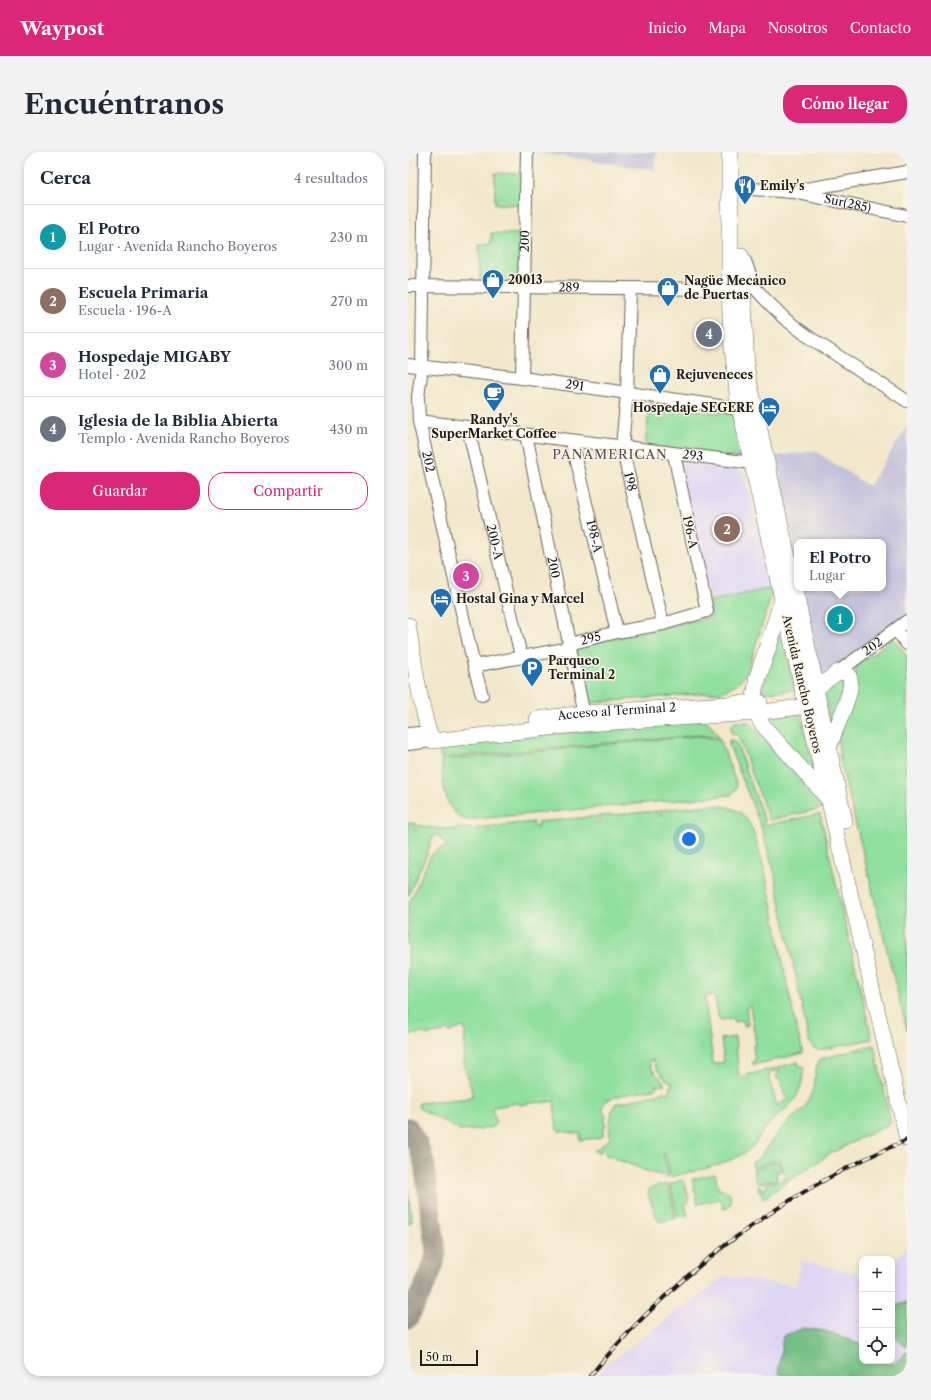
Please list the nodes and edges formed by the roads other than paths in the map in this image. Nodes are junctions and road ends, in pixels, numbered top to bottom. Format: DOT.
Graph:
graph roads {
  1 [pos="425,152"];
  2 [pos="527,152"];
  3 [pos="730,152"];
  4 [pos="740,152"];
  5 [pos="907,172"];
  6 [pos="740,188"];
  7 [pos="793,192"];
  8 [pos="907,216"];
  9 [pos="741,250"];
  10 [pos="408,286"];
  11 [pos="422,286"];
  12 [pos="524,288"];
  13 [pos="630,289"];
  14 [pos="730,289"];
  15 [pos="408,365"];
  16 [pos="422,367"];
  17 [pos="522,378"];
  18 [pos="627,394"];
  19 [pos="907,401"];
  20 [pos="741,409"];
  21 [pos="419,421"];
  22 [pos="468,428"];
  23 [pos="526,435"];
  24 [pos="571,441"];
  25 [pos="622,447"];
  26 [pos="674,454"];
  27 [pos="752,463"];
  28 [pos="783,600"];
  29 [pos="707,610"];
  30 [pos="907,621"];
  31 [pos="663,624"];
  32 [pos="408,625"];
  33 [pos="896,630"];
  34 [pos="617,632"];
  35 [pos="569,644"];
  36 [pos="907,644"];
  37 [pos="521,656"];
  38 [pos="474,666"];
  39 [pos="844,674"];
  40 [pos="757,680"];
  41 [pos="408,683"];
  42 [pos="420,695"];
  43 [pos="482,695"];
  44 [pos="809,697"];
  45 [pos="734,704"];
  46 [pos="754,708"];
  47 [pos="585,718"];
  48 [pos="408,734"];
  49 [pos="431,736"];
  50 [pos="408,744"];
  51 [pos="829,749"];
  52 [pos="831,807"];
  53 [pos="907,1096"];
  54 [pos="907,1139"];
  1 -- 11 [label="street, 202"];
  2 -- 12 [label="street, 200"];
  3 -- 14 [label="highway, Avenida Rancho Boyeros"];
  4 -- 6 [label="highway, Avenida Rancho Boyeros"];
  5 -- 7 [label="street"];
  6 -- 7 [label="street, Sur(285)"];
  6 -- 9 [label="highway, Avenida Rancho Boyeros"];
  7 -- 8 [label="street, Sur(285)"];
  9 -- 19 [label="street"];
  9 -- 44 [label="highway, Avenida Rancho Boyeros"];
  10 -- 11 [label="street, 289"];
  11 -- 12 [label="street, 289"];
  11 -- 16 [label="street, 202"];
  12 -- 13 [label="street, 289"];
  12 -- 17 [label="street, 200"];
  13 -- 14 [label="street, 289"];
  13 -- 18 [label="street, 198"];
  14 -- 20 [label="highway, Avenida Rancho Boyeros"];
  15 -- 16 [label="street, 291"];
  16 -- 17 [label="street, 291"];
  16 -- 21 [label="street, 202"];
  17 -- 18 [label="street, 291"];
  18 -- 20 [label="street, 291"];
  18 -- 25 [label="street, 198"];
  20 -- 27 [label="highway, Avenida Rancho Boyeros"];
  21 -- 22 [label="street, 293"];
  21 -- 38 [label="street, 202"];
  22 -- 23 [label="street, 293"];
  22 -- 37 [label="street, 200-A"];
  23 -- 24 [label="street, 293"];
  23 -- 35 [label="street, 200"];
  24 -- 25 [label="street, 293"];
  24 -- 34 [label="street, 198-A"];
  25 -- 26 [label="street, 293"];
  25 -- 31 [label="street, 198"];
  26 -- 27 [label="street, 293"];
  26 -- 29 [label="street, 196-A"];
  27 -- 28 [label="highway, Avenida Rancho Boyeros"];
  28 -- 40 [label="highway"];
  28 -- 44 [label="highway, Avenida Rancho Boyeros"];
  29 -- 31 [label="street, 295"];
  30 -- 33 [label="street, 202"];
  31 -- 34 [label="street, 295"];
  32 -- 42 [label="main road"];
  33 -- 36 [label="street"];
  33 -- 39 [label="street, 202"];
  34 -- 35 [label="street, 295"];
  35 -- 37 [label="street, 295"];
  35 -- 47 [label="street, 200"];
  37 -- 38 [label="street, 295"];
  38 -- 43 [label="street, 202"];
  39 -- 44 [label="main road"];
  39 -- 51 [label="main road"];
  40 -- 45 [label="main road"];
  40 -- 46 [label="main road"];
  41 -- 42 [label="street"];
  42 -- 49 [label="main road"];
  44 -- 46 [label="main road, Acceso al Terminal 2"];
  44 -- 51 [label="main road, Avenida Rancho Boyeros"];
  44 -- 52 [label="main road, Avenida Rancho Boyeros"];
  45 -- 46 [label="main road, Acceso al Terminal 2"];
  45 -- 47 [label="main road, Acceso al Terminal 2"];
  46 -- 47 [label="main road, Acceso al Terminal 2"];
  46 -- 52 [label="main road"];
  47 -- 49 [label="main road, Acceso al Terminal 2"];
  48 -- 49 [label="street"];
  49 -- 50 [label="street"];
  51 -- 53 [label="main road, Avenida Rancho Boyeros"];
  52 -- 54 [label="main road, Avenida Rancho Boyeros"];
}
